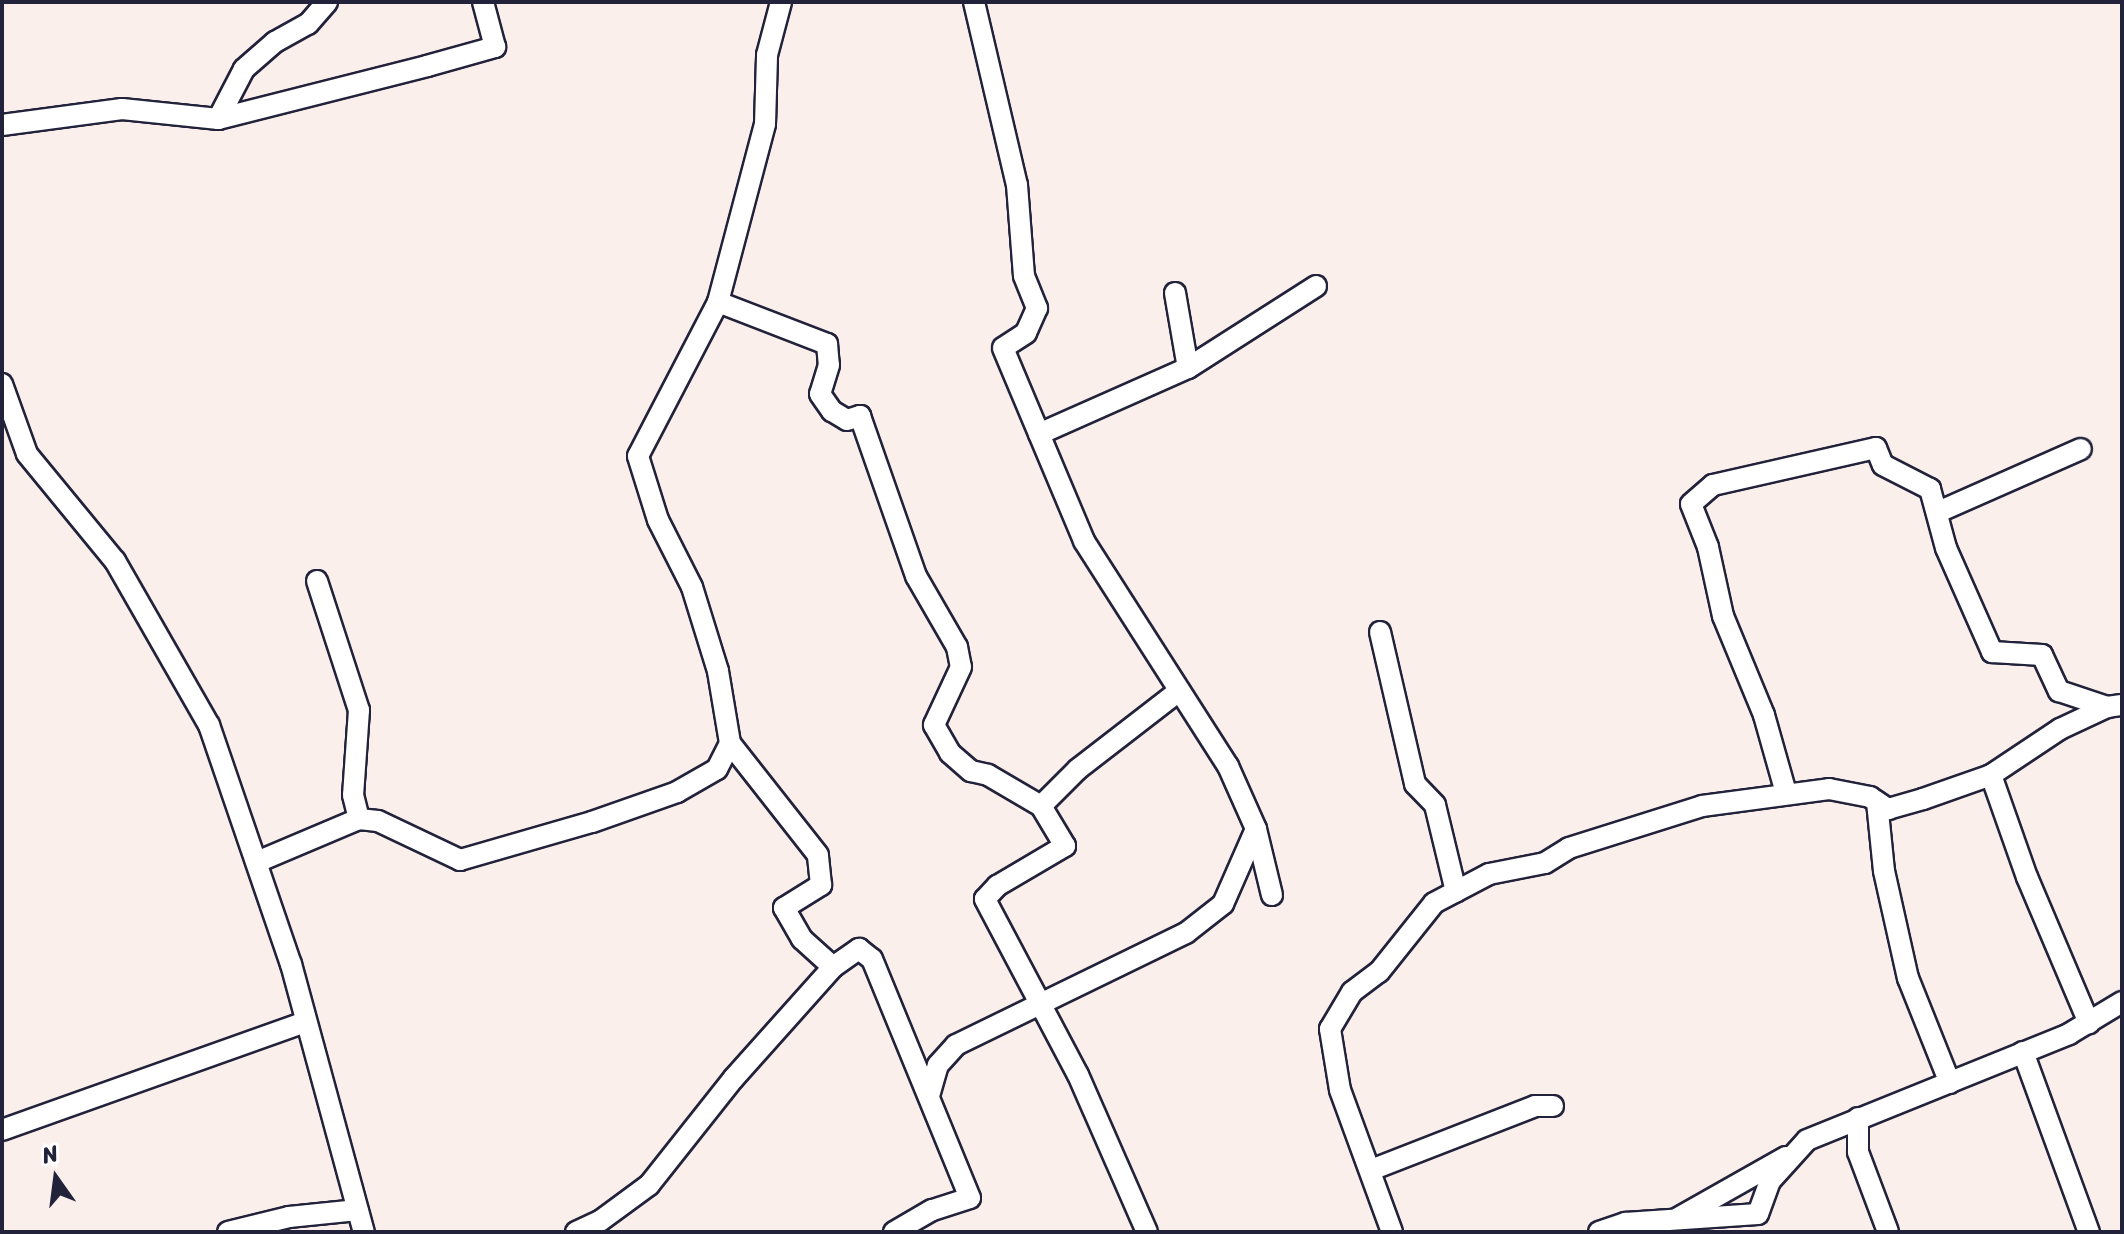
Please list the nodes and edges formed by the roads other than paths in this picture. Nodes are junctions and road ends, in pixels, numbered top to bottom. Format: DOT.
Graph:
graph roads {
  1 [pos="327,2"];
  2 [pos="483,2"];
  3 [pos="781,2"];
  4 [pos="974,2"];
  5 [pos="218,119"];
  6 [pos="2,125"];
  7 [pos="1316,286"];
  8 [pos="1175,293"];
  9 [pos="718,302"];
  10 [pos="1188,368"];
  11 [pos="2,384"];
  12 [pos="7,412"];
  13 [pos="1039,434"];
  14 [pos="2081,449"];
  15 [pos="1938,512"];
  16 [pos="317,581"];
  17 [pos="1380,632"];
  18 [pos="1179,691"];
  19 [pos="2114,706"];
  20 [pos="730,743"];
  21 [pos="1991,775"];
  22 [pos="1786,793"];
  23 [pos="1877,802"];
  24 [pos="1041,806"];
  25 [pos="359,819"];
  26 [pos="1256,829"];
  27 [pos="257,862"];
  28 [pos="1456,892"];
  29 [pos="1272,895"];
  30 [pos="833,967"];
  31 [pos="1039,1001"];
  32 [pos="2122,1002"];
  33 [pos="305,1022"];
  34 [pos="2089,1023"];
  35 [pos="2023,1052"];
  36 [pos="1950,1083"];
  37 [pos="929,1096"];
  38 [pos="1553,1106"];
  39 [pos="1858,1118"];
  40 [pos="2,1130"];
  41 [pos="1793,1153"];
  42 [pos="1371,1170"];
  43 [pos="358,1210"];
  44 [pos="1673,1221"];
  45 [pos="228,1232"];
  46 [pos="364,1232"];
  47 [pos="576,1232"];
  48 [pos="894,1232"];
  49 [pos="1147,1232"];
  50 [pos="1392,1232"];
  51 [pos="1599,1232"];
  52 [pos="1888,1232"];
  53 [pos="2089,1232"];
  1 -- 5 [label="street"];
  2 -- 5 [label="street"];
  3 -- 9 [label="street"];
  4 -- 13 [label="street"];
  5 -- 6 [label="street"];
  7 -- 10 [label="street"];
  8 -- 10 [label="street"];
  9 -- 20 [label="street"];
  9 -- 24 [label="street"];
  10 -- 13 [label="street"];
  11 -- 12 [label="street"];
  12 -- 27 [label="street"];
  13 -- 18 [label="street"];
  14 -- 15 [label="street"];
  15 -- 19 [label="street"];
  15 -- 22 [label="street"];
  16 -- 25 [label="street"];
  17 -- 28 [label="street"];
  18 -- 24 [label="street"];
  18 -- 26 [label="street"];
  19 -- 21 [label="street"];
  20 -- 25 [label="street"];
  20 -- 30 [label="street"];
  21 -- 23 [label="street"];
  21 -- 34 [label="street"];
  22 -- 23 [label="street"];
  22 -- 28 [label="street"];
  23 -- 36 [label="street"];
  24 -- 31 [label="street"];
  25 -- 27 [label="street"];
  26 -- 29 [label="street"];
  26 -- 31 [label="street"];
  27 -- 33 [label="street"];
  28 -- 42 [label="street"];
  30 -- 37 [label="street"];
  30 -- 47 [label="street"];
  31 -- 37 [label="street"];
  31 -- 49 [label="street"];
  32 -- 34 [label="street"];
  33 -- 40 [label="street"];
  33 -- 43 [label="street"];
  34 -- 35 [label="street"];
  35 -- 36 [label="street"];
  35 -- 53 [label="street"];
  36 -- 39 [label="street"];
  37 -- 48 [label="street"];
  38 -- 42 [label="street"];
  39 -- 41 [label="street"];
  39 -- 52 [label="street"];
  41 -- 44 [label="street"];
  41 -- 44 [label="street"];
  42 -- 50 [label="street"];
  43 -- 45 [label="street"];
  43 -- 46 [label="street"];
  44 -- 51 [label="street"];
}
